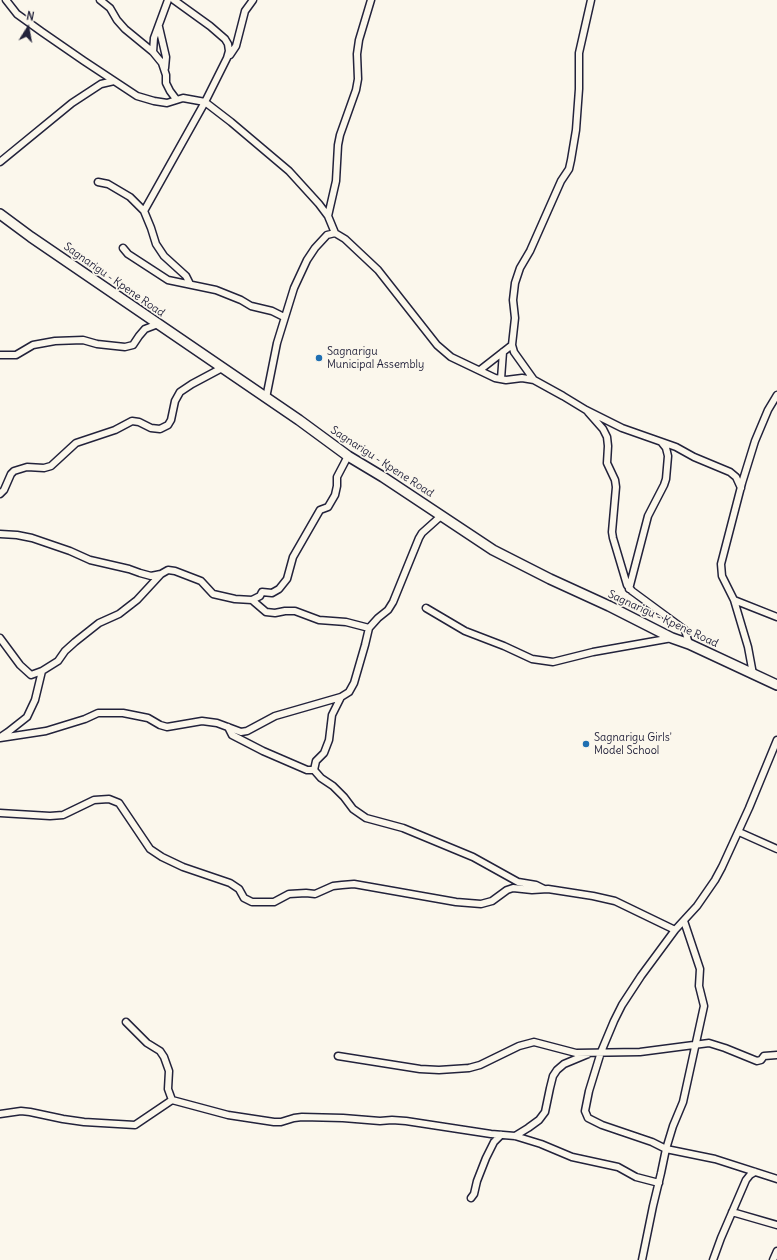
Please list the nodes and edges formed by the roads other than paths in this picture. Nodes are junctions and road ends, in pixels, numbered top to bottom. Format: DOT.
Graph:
graph roads {
  1 [pos="6,0"];
  2 [pos="100,0"];
  3 [pos="112,0"];
  4 [pos="168,0"];
  5 [pos="174,0"];
  6 [pos="253,0"];
  7 [pos="365,0"];
  8 [pos="371,0"];
  9 [pos="591,0"];
  10 [pos="110,8"];
  11 [pos="369,9"];
  12 [pos="158,25"];
  13 [pos="153,52"];
  14 [pos="228,58"];
  15 [pos="165,68"];
  16 [pos="114,81"];
  17 [pos="176,99"];
  18 [pos="205,102"];
  19 [pos="0,162"];
  20 [pos="98,182"];
  21 [pos="144,211"];
  22 [pos="0,214"];
  23 [pos="328,216"];
  24 [pos="335,233"];
  25 [pos="123,248"];
  26 [pos="190,284"];
  27 [pos="284,317"];
  28 [pos="158,324"];
  29 [pos="512,345"];
  30 [pos="503,352"];
  31 [pos="0,355"];
  32 [pos="222,368"];
  33 [pos="480,370"];
  34 [pos="501,379"];
  35 [pos="534,380"];
  36 [pos="777,395"];
  37 [pos="266,398"];
  38 [pos="586,410"];
  39 [pos="662,442"];
  40 [pos="348,456"];
  41 [pos="740,488"];
  42 [pos="0,494"];
  43 [pos="441,516"];
  44 [pos="0,534"];
  45 [pos="161,574"];
  46 [pos="629,589"];
  47 [pos="252,600"];
  48 [pos="734,600"];
  49 [pos="426,608"];
  50 [pos="777,617"];
  51 [pos="369,628"];
  52 [pos="0,638"];
  53 [pos="672,638"];
  54 [pos="689,644"];
  55 [pos="42,671"];
  56 [pos="753,674"];
  57 [pos="777,684"];
  58 [pos="341,697"];
  59 [pos="228,727"];
  60 [pos="0,738"];
  61 [pos="777,740"];
  62 [pos="314,770"];
  63 [pos="0,813"];
  64 [pos="738,832"];
  65 [pos="777,849"];
  66 [pos="544,889"];
  67 [pos="684,921"];
  68 [pos="675,930"];
  69 [pos="126,1022"];
  70 [pos="696,1045"];
  71 [pos="601,1052"];
  72 [pos="590,1053"];
  73 [pos="777,1055"];
  74 [pos="338,1056"];
  75 [pos="172,1100"];
  76 [pos="0,1114"];
  77 [pos="501,1135"];
  78 [pos="515,1136"];
  79 [pos="666,1149"];
  80 [pos="755,1172"];
  81 [pos="777,1179"];
  82 [pos="659,1184"];
  83 [pos="471,1198"];
  84 [pos="732,1212"];
  85 [pos="777,1225"];
  86 [pos="777,1251"];
  87 [pos="642,1260"];
  88 [pos="713,1260"];
  89 [pos="774,1260"];
  1 -- 16 [label="street"];
  2 -- 10 [label="street"];
  3 -- 10 [label="street"];
  4 -- 12 [label="street"];
  5 -- 14 [label="street"];
  6 -- 14 [label="street"];
  7 -- 11 [label="street"];
  8 -- 11 [label="street"];
  9 -- 29 [label="street"];
  10 -- 13 [label="street"];
  11 -- 23 [label="street"];
  12 -- 13 [label="street"];
  12 -- 15 [label="street"];
  13 -- 15 [label="street"];
  14 -- 18 [label="street"];
  15 -- 17 [label="street"];
  16 -- 17 [label="street"];
  16 -- 19 [label="street"];
  17 -- 18 [label="street"];
  18 -- 21 [label="street"];
  18 -- 23 [label="street"];
  20 -- 21 [label="street"];
  21 -- 26 [label="street"];
  22 -- 28 [label="street, Sagnarigu - Kpene Road"];
  23 -- 24 [label="street"];
  24 -- 27 [label="street"];
  24 -- 33 [label="street"];
  25 -- 26 [label="street"];
  26 -- 27 [label="street"];
  27 -- 37 [label="street"];
  28 -- 31 [label="street"];
  28 -- 32 [label="street, Sagnarigu - Kpene Road"];
  29 -- 30 [label="street"];
  29 -- 35 [label="street"];
  30 -- 33 [label="street"];
  30 -- 34 [label="street"];
  32 -- 37 [label="street, Sagnarigu - Kpene Road"];
  32 -- 42 [label="street"];
  33 -- 34 [label="street"];
  34 -- 35 [label="street"];
  35 -- 38 [label="street"];
  36 -- 41 [label="street"];
  37 -- 40 [label="street, Sagnarigu - Kpene Road"];
  38 -- 39 [label="street"];
  38 -- 46 [label="street"];
  39 -- 41 [label="street"];
  39 -- 46 [label="street"];
  40 -- 43 [label="street, Sagnarigu - Kpene Road"];
  40 -- 47 [label="street"];
  41 -- 48 [label="street"];
  43 -- 51 [label="street"];
  43 -- 53 [label="street, Sagnarigu - Kpene Road"];
  44 -- 45 [label="street"];
  45 -- 47 [label="street"];
  45 -- 55 [label="street"];
  46 -- 54 [label="street"];
  47 -- 51 [label="street"];
  48 -- 50 [label="street"];
  48 -- 56 [label="street"];
  49 -- 53 [label="street"];
  51 -- 58 [label="street"];
  52 -- 55 [label="street"];
  53 -- 54 [label="street, Sagnarigu - Kpene Road"];
  54 -- 56 [label="street, Sagnarigu - Kpene Road"];
  55 -- 60 [label="street"];
  56 -- 57 [label="street, Sagnarigu - Kpene Road"];
  58 -- 59 [label="street"];
  58 -- 62 [label="street"];
  59 -- 60 [label="street"];
  59 -- 62 [label="street"];
  61 -- 64 [label="street"];
  62 -- 66 [label="street"];
  63 -- 66 [label="street"];
  64 -- 65 [label="street"];
  64 -- 67 [label="street"];
  66 -- 68 [label="street"];
  67 -- 68 [label="street"];
  67 -- 70 [label="street"];
  68 -- 71 [label="street"];
  69 -- 75 [label="street"];
  70 -- 71 [label="street"];
  70 -- 73 [label="street"];
  70 -- 79 [label="street"];
  71 -- 72 [label="street"];
  71 -- 79 [label="street"];
  72 -- 74 [label="street"];
  72 -- 78 [label="street"];
  75 -- 76 [label="street"];
  75 -- 77 [label="street"];
  77 -- 78 [label="street"];
  77 -- 83 [label="street"];
  78 -- 82 [label="street"];
  79 -- 80 [label="street"];
  79 -- 82 [label="street"];
  80 -- 81 [label="street"];
  80 -- 84 [label="street"];
  82 -- 87 [label="street"];
  84 -- 85 [label="street"];
  84 -- 88 [label="street"];
  86 -- 89 [label="street"];
}
